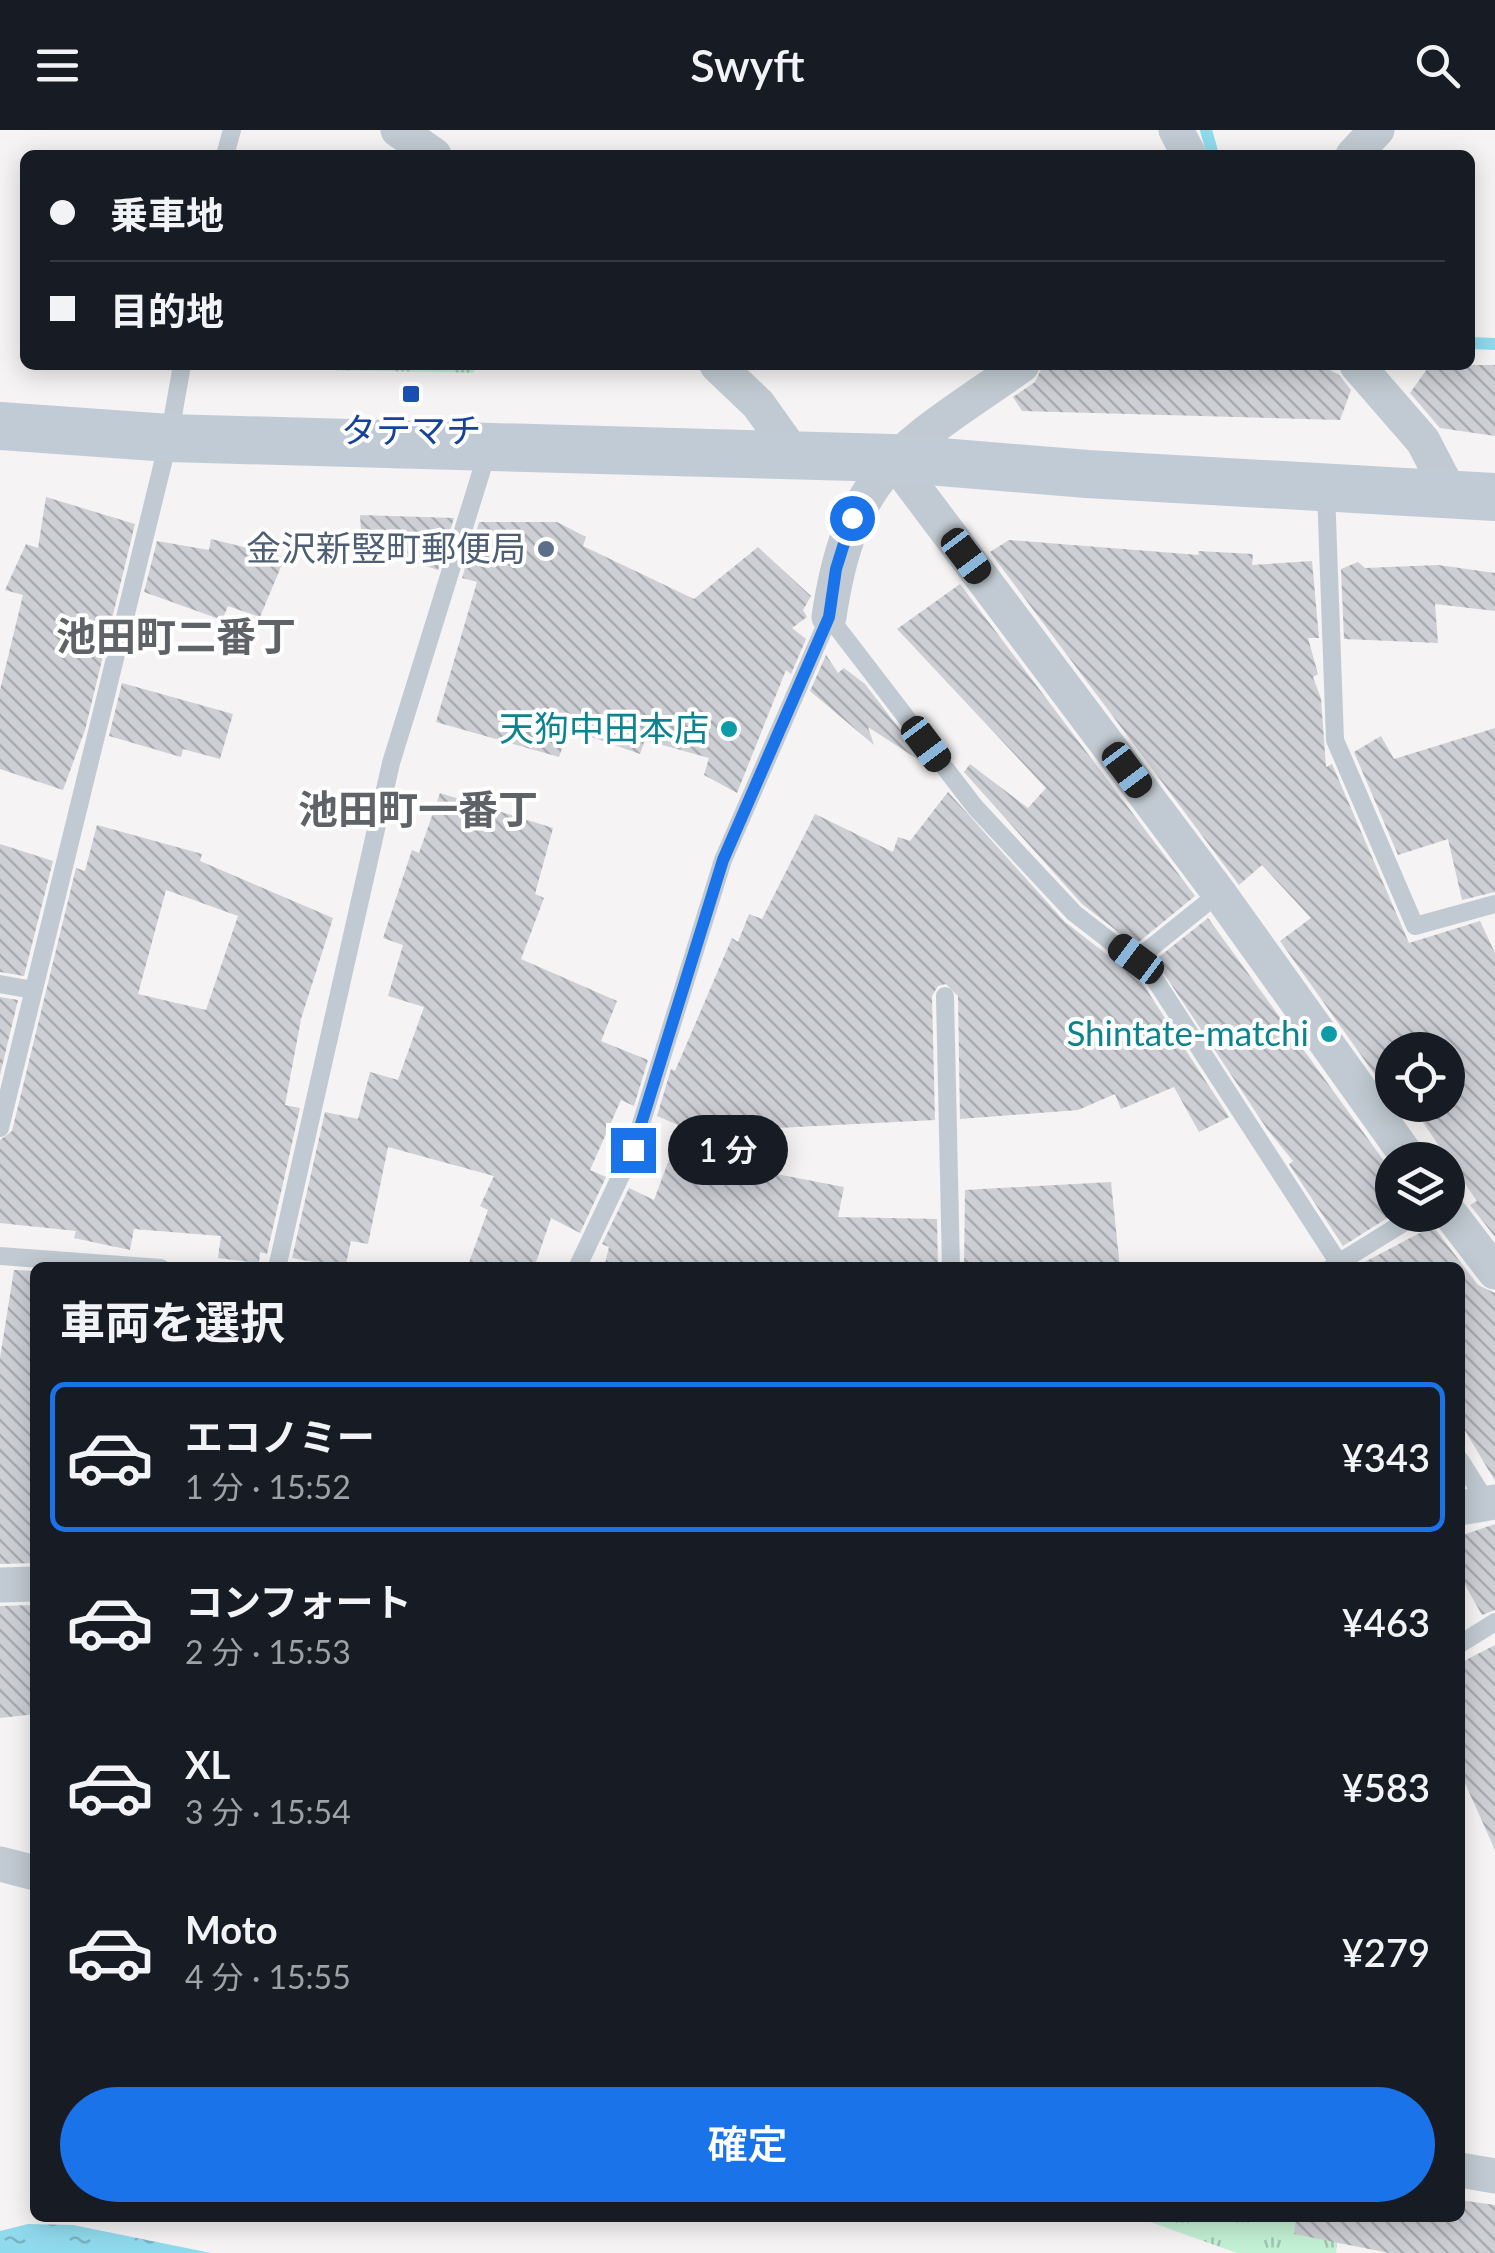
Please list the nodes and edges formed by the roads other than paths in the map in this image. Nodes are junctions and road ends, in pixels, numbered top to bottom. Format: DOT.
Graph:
graph roads {
  1 [pos="398,130"];
  2 [pos="1377,130"];
  3 [pos="427,150"];
  4 [pos="1358,150"];
  5 [pos="181,370"];
  6 [pos="722,370"];
  7 [pos="1015,370"];
  8 [pos="1361,370"];
  9 [pos="0,426"];
  10 [pos="168,438"];
  11 [pos="489,449"];
  12 [pos="795,456"];
  13 [pos="892,458"];
  14 [pos="1326,485"];
  15 [pos="1449,491"];
  16 [pos="1495,497"];
  17 [pos="829,617"];
  18 [pos="1219,892"];
  19 [pos="1495,904"];
  20 [pos="1136,959"];
  21 [pos="0,984"];
  22 [pos="33,990"];
  23 [pos="946,996"];
  24 [pos="9,1050"];
  25 [pos="0,1128"];
  26 [pos="1397,1142"];
  27 [pos="1390,1232"];
  28 [pos="1464,1232"];
  29 [pos="0,1256"];
  30 [pos="80,1262"];
  31 [pos="279,1262"];
  32 [pos="580,1262"];
  33 [pos="951,1262"];
  34 [pos="1335,1262"];
  35 [pos="1344,1262"];
  36 [pos="1495,1272"];
  37 [pos="1465,1470"];
  38 [pos="1485,1508"];
  39 [pos="30,1584"];
  40 [pos="0,1585"];
  41 [pos="1495,1622"];
  42 [pos="1465,1641"];
  43 [pos="0,1864"];
  44 [pos="30,1872"];
  45 [pos="1465,2171"];
  46 [pos="1495,2176"];
  1 -- 3 [label="street"];
  2 -- 4 [label="street"];
  5 -- 10 [label="lane"];
  6 -- 12 [label="street"];
  7 -- 13 [label="street"];
  8 -- 15 [label="street"];
  9 -- 10 [label="street"];
  10 -- 11 [label="street"];
  10 -- 22 [label="lane"];
  11 -- 12 [label="street"];
  11 -- 31 [label="lane"];
  12 -- 13 [label="street"];
  13 -- 14 [label="street"];
  13 -- 17 [label="street"];
  13 -- 18 [label="street"];
  14 -- 15 [label="street"];
  14 -- 19 [label="lane"];
  15 -- 16 [label="street"];
  17 -- 20 [label="lane"];
  17 -- 32 [label="lane"];
  18 -- 20 [label="lane"];
  18 -- 26 [label="street"];
  20 -- 34 [label="lane"];
  21 -- 22 [label="lane"];
  22 -- 24 [label="lane"];
  23 -- 33 [label="lane"];
  24 -- 25 [label="lane"];
  27 -- 35 [label="lane"];
  28 -- 36 [label="street"];
  29 -- 30 [label="lane"];
  37 -- 38 [label="lane"];
  39 -- 40 [label="street"];
  41 -- 42 [label="lane"];
  43 -- 44 [label="street"];
  45 -- 46 [label="street"];
}
